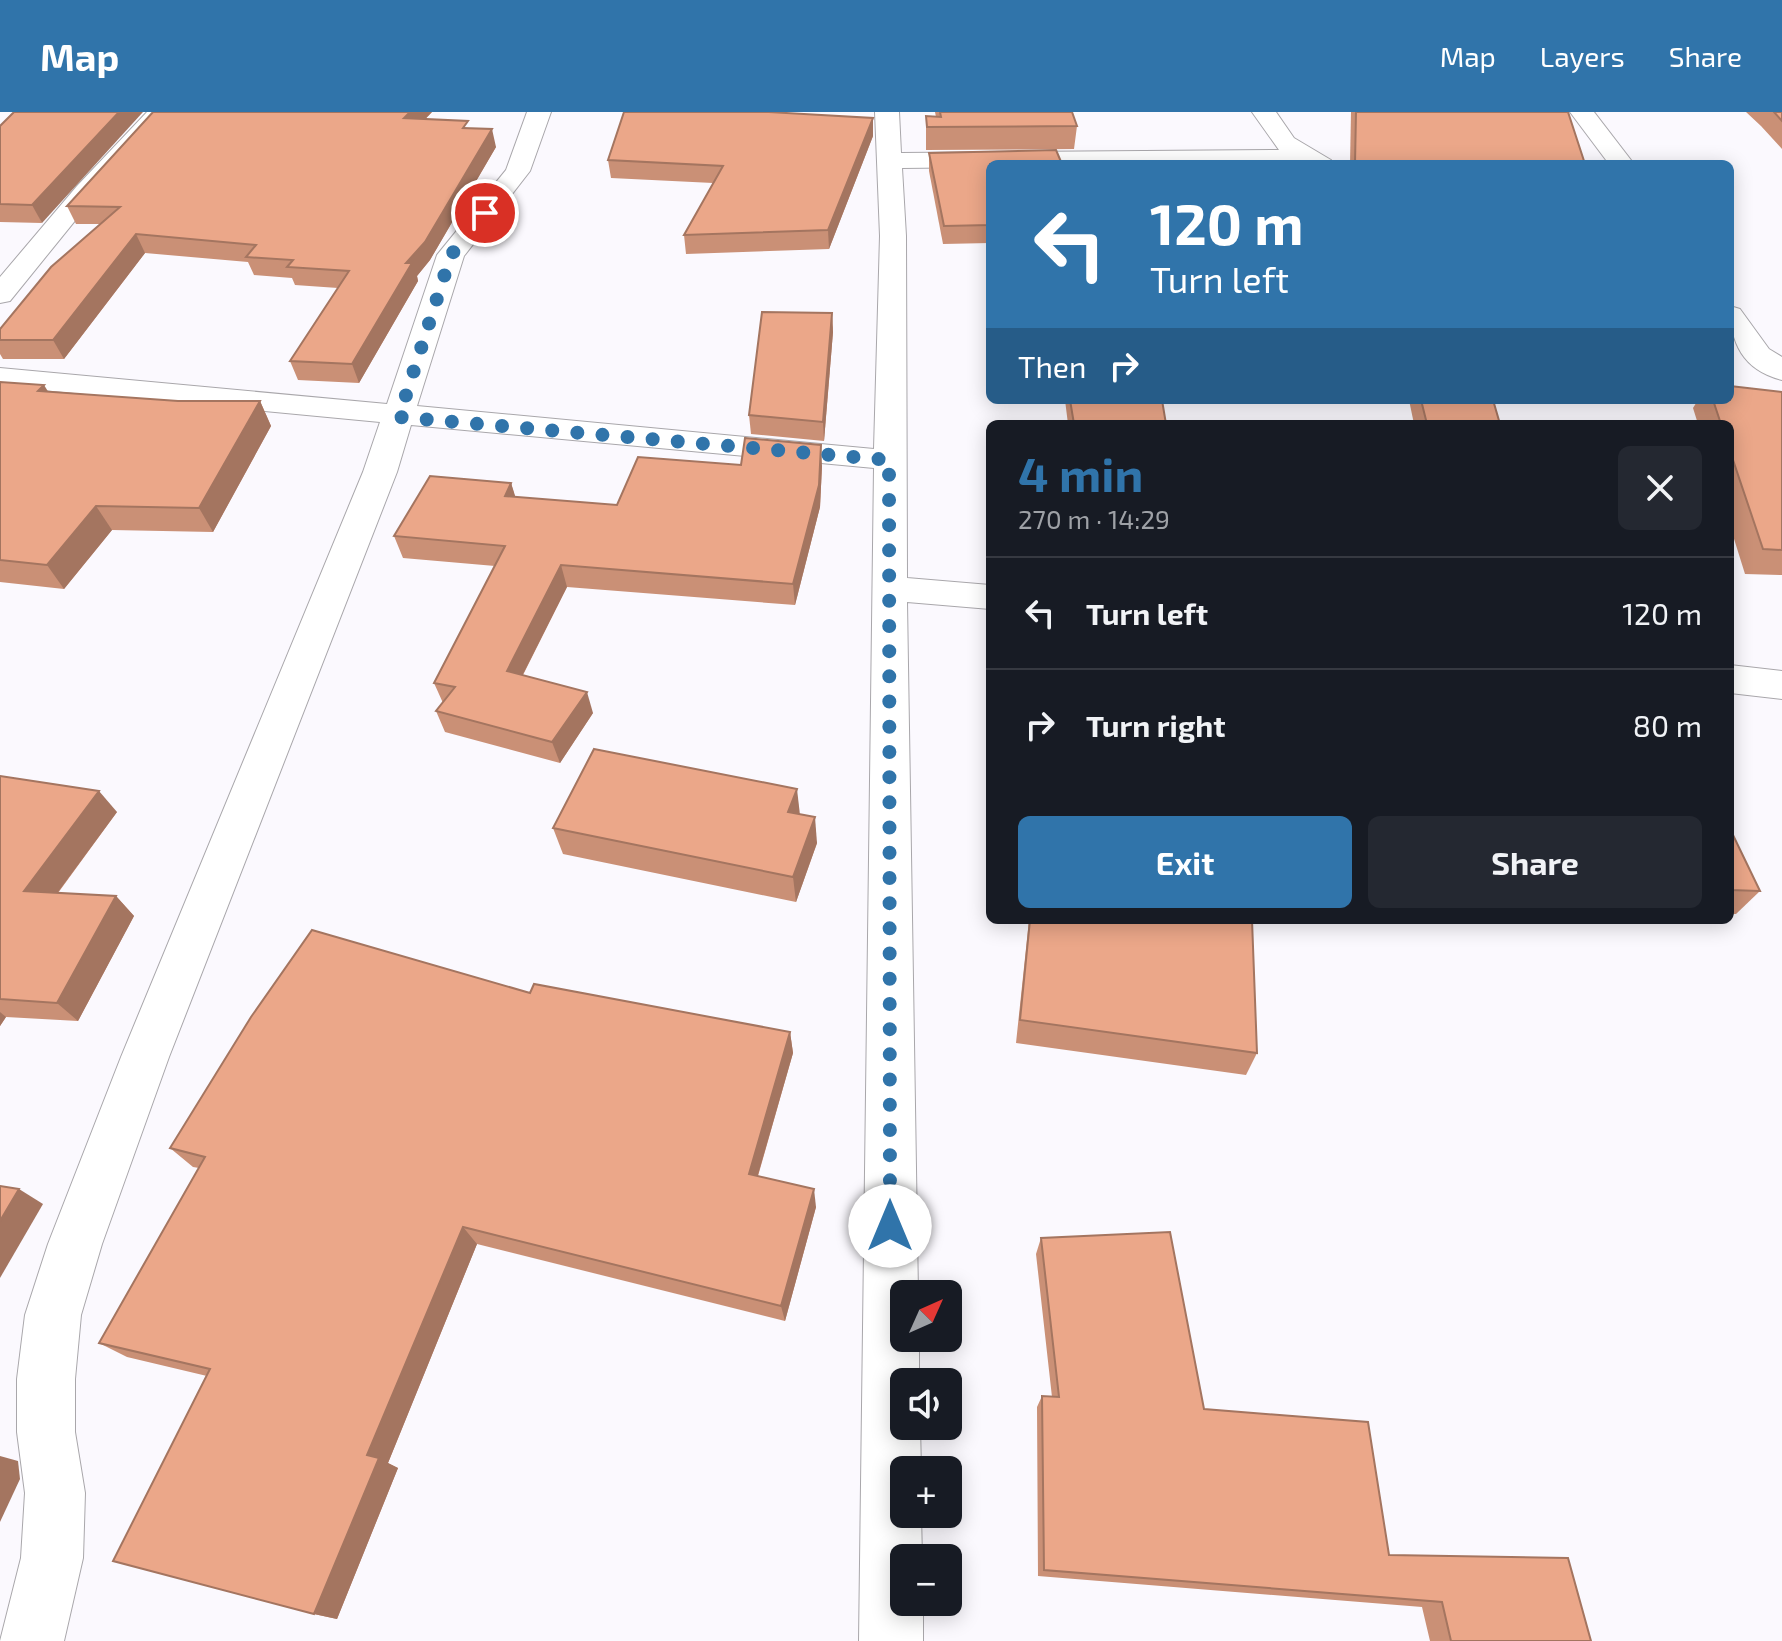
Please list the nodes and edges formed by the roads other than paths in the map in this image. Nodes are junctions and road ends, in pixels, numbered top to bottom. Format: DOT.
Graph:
graph roads {
  1 [pos="160,112"];
  2 [pos="539,112"];
  3 [pos="887,112"];
  4 [pos="1264,112"];
  5 [pos="1582,112"];
  6 [pos="1320,160"];
  7 [pos="1619,160"];
  8 [pos="889,161"];
  9 [pos="986,161"];
  10 [pos="0,295"];
  11 [pos="1734,321"];
  12 [pos="1782,371"];
  13 [pos="0,377"];
  14 [pos="399,417"];
  15 [pos="889,460"];
  16 [pos="889,588"];
  17 [pos="986,597"];
  18 [pos="1734,679"];
  19 [pos="1782,685"];
  20 [pos="32,1641"];
  21 [pos="891,1641"];
  1 -- 10 [label="street"];
  2 -- 14 [label="street"];
  3 -- 8 [label="street"];
  4 -- 6 [label="street"];
  5 -- 7 [label="street"];
  8 -- 9 [label="street"];
  8 -- 15 [label="street"];
  11 -- 12 [label="street"];
  13 -- 14 [label="street"];
  14 -- 15 [label="street"];
  14 -- 20 [label="street"];
  15 -- 16 [label="street"];
  16 -- 17 [label="street"];
  16 -- 21 [label="street"];
  18 -- 19 [label="street"];
}
